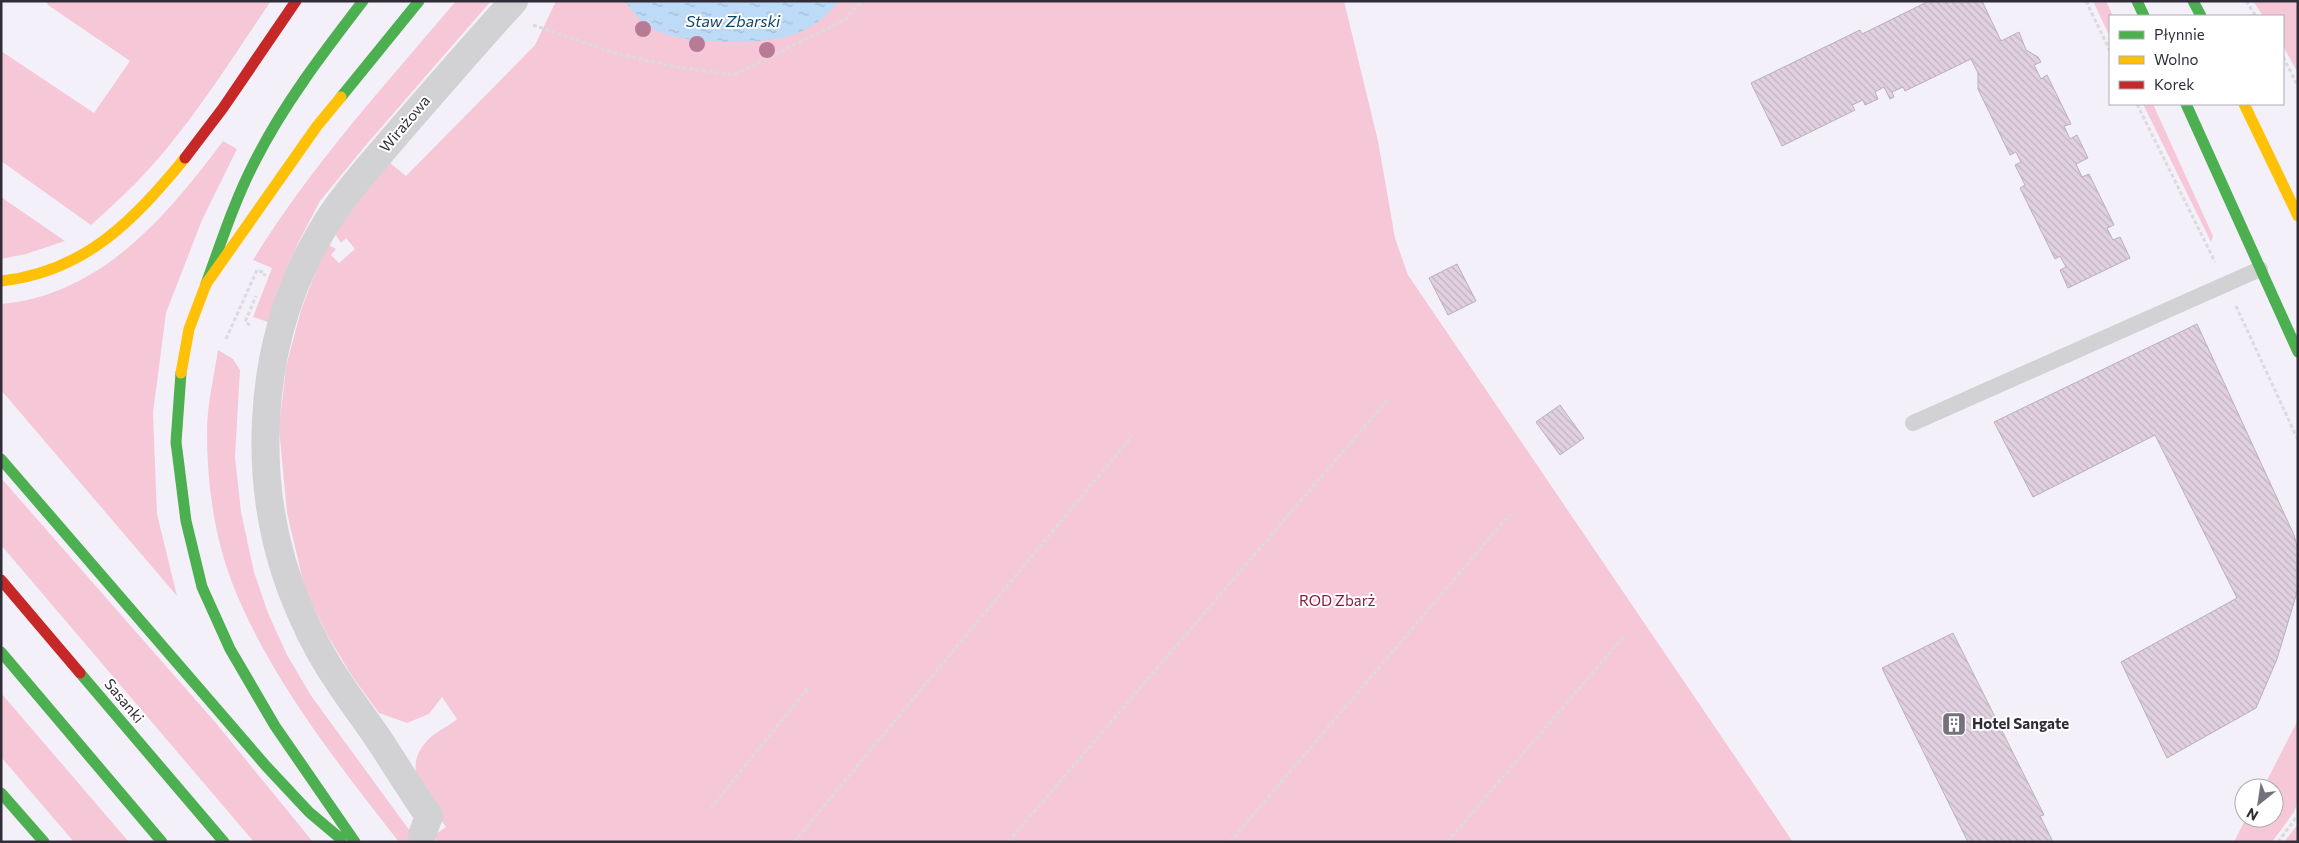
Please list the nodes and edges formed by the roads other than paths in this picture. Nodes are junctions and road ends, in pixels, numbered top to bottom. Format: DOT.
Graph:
graph roads {
  1 [pos="296,1"];
  2 [pos="363,1"];
  3 [pos="419,1"];
  4 [pos="2137,1"];
  5 [pos="2193,1"];
  6 [pos="508,8"];
  7 [pos="2144,15"];
  8 [pos="2200,15"];
  9 [pos="2186,105"];
  10 [pos="2244,105"];
  11 [pos="2298,216"];
  12 [pos="2260,270"];
  13 [pos="1,282"];
  14 [pos="206,284"];
  15 [pos="2298,352"];
  16 [pos="1913,423"];
  17 [pos="1,459"];
  18 [pos="1,580"];
  19 [pos="1,652"];
  20 [pos="1,793"];
  21 [pos="422,835"];
  22 [pos="44,842"];
  23 [pos="162,842"];
  24 [pos="224,842"];
  25 [pos="344,842"];
  26 [pos="355,842"];
  1 -- 13 [label="main road"];
  2 -- 14 [label="main road"];
  3 -- 14 [label="main road"];
  4 -- 7 [label="main road"];
  5 -- 8 [label="main road"];
  6 -- 21 [label="street, Wirażowa"];
  9 -- 12 [label="main road"];
  10 -- 11 [label="main road"];
  12 -- 15 [label="main road"];
  12 -- 16 [label="lane"];
  14 -- 26 [label="main road"];
  17 -- 25 [label="main road"];
  18 -- 24 [label="main road, Sasanki"];
  19 -- 23 [label="main road"];
  20 -- 22 [label="main road"];
}
